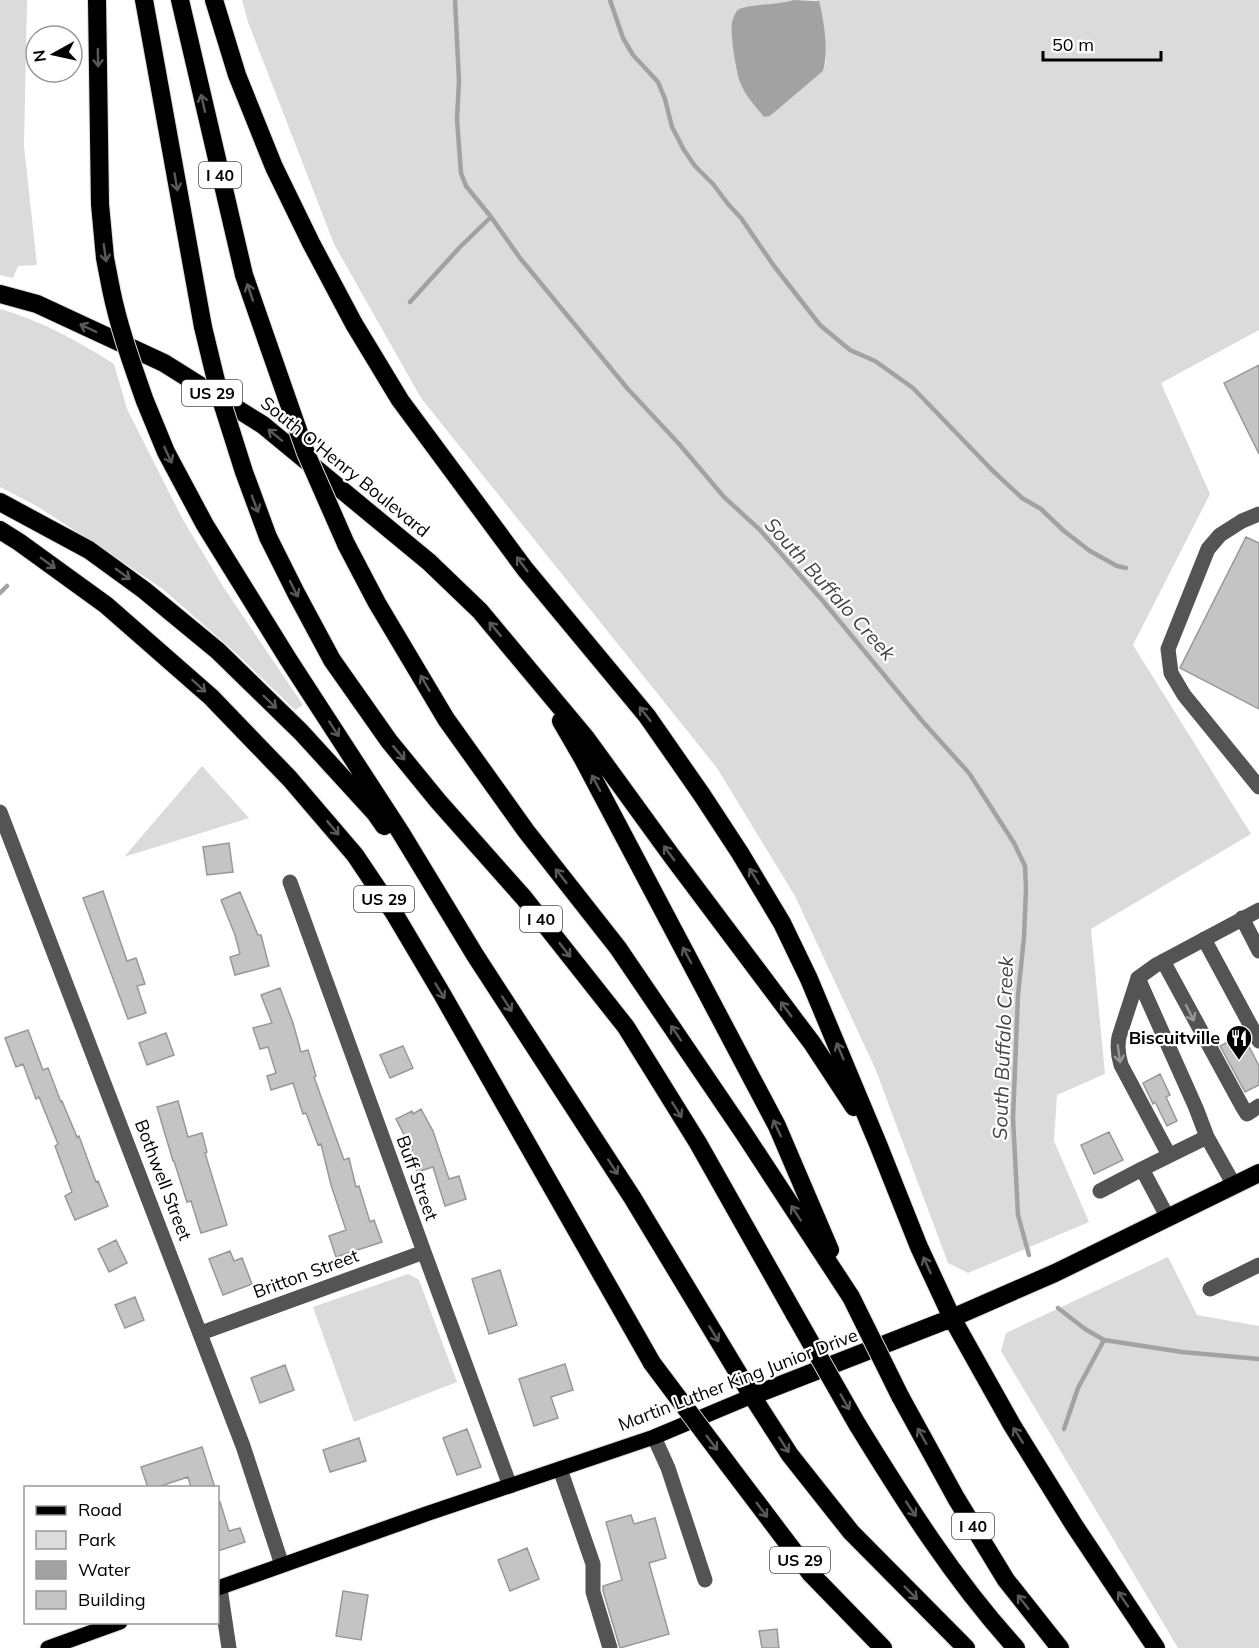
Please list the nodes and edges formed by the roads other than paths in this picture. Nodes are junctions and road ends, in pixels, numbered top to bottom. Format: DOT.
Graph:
graph roads {
  1 [pos="97,0"];
  2 [pos="144,0"];
  3 [pos="180,0"];
  4 [pos="214,0"];
  5 [pos="0,294"];
  6 [pos="0,502"];
  7 [pos="1259,514"];
  8 [pos="0,530"];
  9 [pos="532,674"];
  10 [pos="1259,787"];
  11 [pos="0,812"];
  12 [pos="291,882"];
  13 [pos="1259,910"];
  14 [pos="1242,918"];
  15 [pos="1204,939"];
  16 [pos="1259,951"];
  17 [pos="475,955"];
  18 [pos="1163,961"];
  19 [pos="1138,978"];
  20 [pos="1259,1041"];
  21 [pos="1253,1110"];
  22 [pos="1207,1137"];
  23 [pos="879,1144"];
  24 [pos="1169,1155"];
  25 [pos="1142,1169"];
  26 [pos="1258,1176"];
  27 [pos="1234,1185"];
  28 [pos="1100,1191"];
  29 [pos="1168,1218"];
  30 [pos="424,1252"];
  31 [pos="1259,1265"];
  32 [pos="1210,1289"];
  33 [pos="851,1297"];
  34 [pos="952,1318"];
  35 [pos="201,1333"];
  36 [pos="752,1396"];
  37 [pos="654,1437"];
  38 [pos="560,1469"];
  39 [pos="510,1486"];
  40 [pos="282,1565"];
  41 [pos="705,1580"];
  42 [pos="219,1588"];
  43 [pos="117,1624"];
  44 [pos="48,1648"];
  45 [pos="229,1648"];
  46 [pos="610,1648"];
  47 [pos="883,1648"];
  48 [pos="966,1648"];
  49 [pos="1016,1648"];
  50 [pos="1060,1648"];
  51 [pos="1156,1648"];
  1 -- 17 [label="highway, one-way, bridge"];
  2 -- 49 [label="highway, I 40, one-way, bridge"];
  33 -- 3 [label="highway, I 40, one-way, bridge"];
  23 -- 4 [label="highway, one-way"];
  9 -- 5 [label="highway, South O'Henry Boulevard / US 29, one-way"];
  6 -- 17 [label="highway, one-way"];
  7 -- 10 [label="street"];
  8 -- 47 [label="highway, US 29, one-way, bridge"];
  23 -- 9 [label="highway, one-way"];
  33 -- 9 [label="highway, US 29, one-way"];
  11 -- 35 [label="street, Bothwell Street"];
  12 -- 30 [label="street, Buff Street"];
  13 -- 14 [label="street"];
  14 -- 15 [label="street"];
  14 -- 16 [label="street"];
  15 -- 18 [label="street"];
  15 -- 20 [label="street"];
  17 -- 36 [label="highway, one-way"];
  18 -- 19 [label="street"];
  18 -- 21 [label="street, one-way"];
  19 -- 22 [label="street"];
  19 -- 24 [label="street, one-way"];
  22 -- 24 [label="street"];
  22 -- 27 [label="street"];
  34 -- 23 [label="highway, one-way"];
  24 -- 25 [label="street"];
  25 -- 28 [label="street"];
  25 -- 29 [label="street"];
  26 -- 27 [label="highway, Martin Luther King Junior Drive"];
  27 -- 29 [label="highway, Martin Luther King Junior Drive"];
  29 -- 34 [label="highway, Martin Luther King Junior Drive"];
  30 -- 35 [label="street, Britton Street"];
  30 -- 39 [label="street, Buff Street"];
  31 -- 32 [label="street"];
  50 -- 33 [label="highway, I 40, one-way, bridge"];
  34 -- 36 [label="highway, Martin Luther King Junior Drive"];
  51 -- 34 [label="highway, one-way"];
  35 -- 40 [label="street, Bothwell Street"];
  36 -- 37 [label="main road, Martin Luther King Junior Drive"];
  36 -- 48 [label="highway, one-way"];
  37 -- 38 [label="main road, Martin Luther King Junior Drive"];
  37 -- 41 [label="street"];
  38 -- 39 [label="main road, Martin Luther King Junior Drive"];
  38 -- 46 [label="street"];
  39 -- 40 [label="main road, Martin Luther King Junior Drive"];
  40 -- 42 [label="main road, Martin Luther King Junior Drive"];
  42 -- 45 [label="street"];
  43 -- 44 [label="main road"];
}
